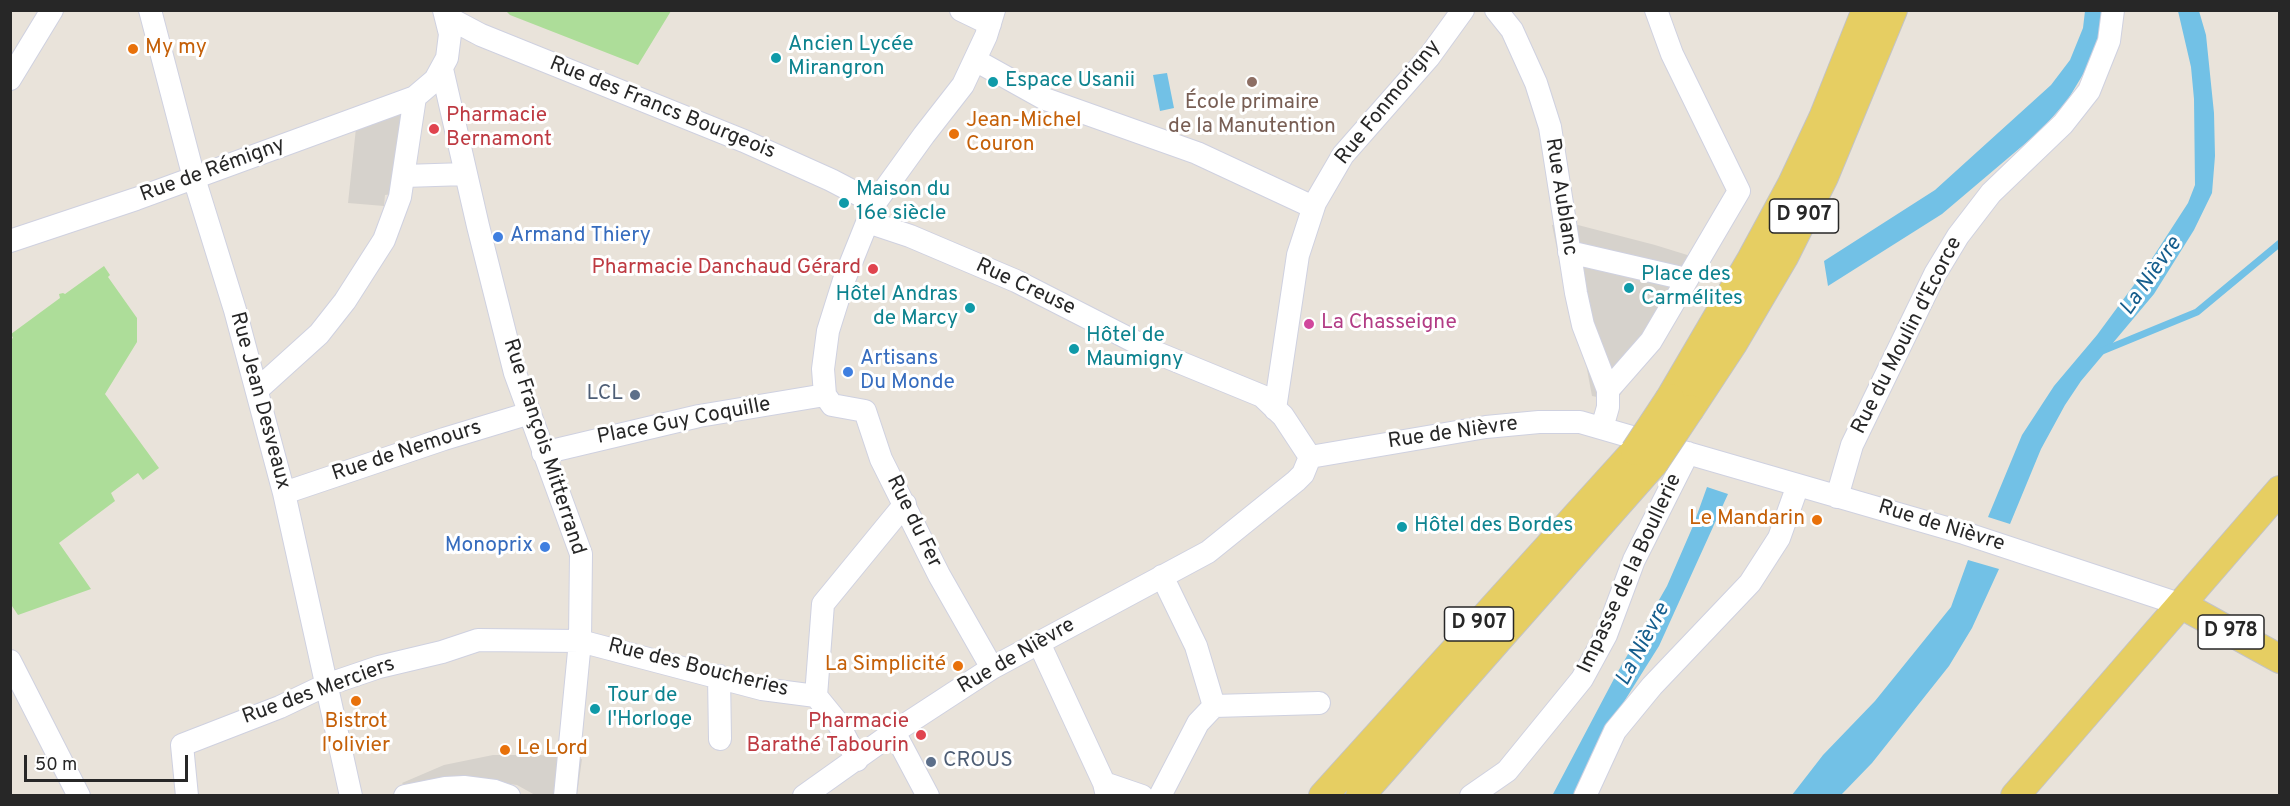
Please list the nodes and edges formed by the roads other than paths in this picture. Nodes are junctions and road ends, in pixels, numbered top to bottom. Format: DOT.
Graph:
graph roads {
  1 [pos="52,10"];
  2 [pos="150,10"];
  3 [pos="961,10"];
  4 [pos="1463,10"];
  5 [pos="1496,10"];
  6 [pos="1656,10"];
  7 [pos="1866,10"];
  8 [pos="1893,10"];
  9 [pos="2113,10"];
  10 [pos="446,14"];
  11 [pos="992,17"];
  12 [pos="975,60"];
  13 [pos="442,69"];
  14 [pos="10,79"];
  15 [pos="415,97"];
  16 [pos="466,174"];
  17 [pos="404,176"];
  18 [pos="194,178"];
  19 [pos="1313,207"];
  20 [pos="872,212"];
  21 [pos="10,241"];
  22 [pos="1569,252"];
  23 [pos="1686,279"];
  24 [pos="257,390"];
  25 [pos="1608,390"];
  26 [pos="825,395"];
  27 [pos="1680,403"];
  28 [pos="1275,408"];
  29 [pos="530,413"];
  30 [pos="1602,428"];
  31 [pos="543,453"];
  32 [pos="1688,453"];
  33 [pos="1310,457"];
  34 [pos="1644,457"];
  35 [pos="1798,485"];
  36 [pos="2280,490"];
  37 [pos="284,492"];
  38 [pos="1837,497"];
  39 [pos="905,504"];
  40 [pos="1162,576"];
  41 [pos="2182,605"];
  42 [pos="580,641"];
  43 [pos="1039,643"];
  44 [pos="2280,659"];
  45 [pos="10,661"];
  46 [pos="992,669"];
  47 [pos="719,676"];
  48 [pos="326,685"];
  49 [pos="816,696"];
  50 [pos="1318,703"];
  51 [pos="1214,706"];
  52 [pos="894,732"];
  53 [pos="720,739"];
  54 [pos="857,760"];
  55 [pos="1106,789"];
  56 [pos="500,794"];
  57 [pos="79,795"];
  58 [pos="187,795"];
  59 [pos="351,795"];
  60 [pos="405,795"];
  61 [pos="565,795"];
  62 [pos="804,795"];
  63 [pos="928,795"];
  64 [pos="1142,795"];
  65 [pos="1160,795"];
  66 [pos="1323,795"];
  67 [pos="1360,795"];
  68 [pos="1471,795"];
  69 [pos="1585,795"];
  70 [pos="2015,795"];
  1 -- 14 [label="street"];
  2 -- 18 [label="street, Rue Jean Desveaux"];
  3 -- 11 [label="street"];
  4 -- 19 [label="street, Rue Fonmorigny"];
  5 -- 22 [label="street, Rue Aublanc"];
  6 -- 23 [label="street"];
  7 -- 27 [label="main road, D 907"];
  8 -- 27 [label="main road, D 907"];
  9 -- 38 [label="street, Rue du Moulin d'Ecorce"];
  10 -- 13 [label="street"];
  10 -- 20 [label="street, Rue des Francs Bourgeois"];
  11 -- 12 [label="street"];
  12 -- 19 [label="street"];
  12 -- 20 [label="street"];
  13 -- 15 [label="street"];
  13 -- 16 [label="street, Rue François Mitterrand"];
  15 -- 17 [label="street"];
  15 -- 18 [label="street, Rue de Rémigny"];
  16 -- 17 [label="street"];
  16 -- 29 [label="street, Rue François Mitterrand"];
  17 -- 24 [label="street"];
  18 -- 21 [label="street, Rue de Rémigny"];
  18 -- 24 [label="street, Rue Jean Desveaux"];
  19 -- 28 [label="street, Rue Fonmorigny"];
  20 -- 26 [label="street"];
  20 -- 28 [label="street, Rue Creuse"];
  22 -- 23 [label="street"];
  22 -- 25 [label="street, Rue Aublanc"];
  23 -- 25 [label="street"];
  24 -- 37 [label="street, Rue Jean Desveaux"];
  25 -- 30 [label="street"];
  26 -- 31 [label="street, Place Guy Coquille"];
  26 -- 39 [label="street, Rue du Fer"];
  27 -- 34 [label="main road, D 907, bridge"];
  28 -- 33 [label="street, Rue Creuse"];
  29 -- 31 [label="street, Rue François Mitterrand"];
  29 -- 37 [label="street, Rue de Nemours"];
  30 -- 32 [label="street, Rue de Nièvre"];
  30 -- 33 [label="street, Rue de Nièvre"];
  31 -- 42 [label="street, Rue François Mitterrand"];
  32 -- 35 [label="street, Rue de Nièvre"];
  32 -- 68 [label="street, Impasse de la Boullerie"];
  33 -- 40 [label="street, Rue de Nièvre"];
  34 -- 66 [label="main road, D 907"];
  34 -- 67 [label="main road, D 907"];
  35 -- 38 [label="street, Rue de Nièvre"];
  35 -- 69 [label="street"];
  36 -- 41 [label="main road"];
  37 -- 48 [label="street, Rue Jean Desveaux"];
  38 -- 41 [label="street, Rue de Nièvre"];
  39 -- 46 [label="street, Rue du Fer"];
  39 -- 49 [label="street"];
  40 -- 43 [label="street, Rue de Nièvre"];
  40 -- 51 [label="street"];
  41 -- 44 [label="main road, D 978"];
  41 -- 70 [label="main road"];
  42 -- 47 [label="street, Rue des Boucheries"];
  42 -- 48 [label="street, Rue des Merciers"];
  42 -- 61 [label="street, Rue François Mitterrand"];
  43 -- 46 [label="street, Rue de Nièvre"];
  43 -- 55 [label="street"];
  45 -- 57 [label="street"];
  46 -- 52 [label="street, Rue de Nièvre"];
  47 -- 49 [label="street, Rue des Boucheries"];
  47 -- 53 [label="street"];
  48 -- 58 [label="street, Rue des Merciers"];
  48 -- 59 [label="street, Rue Jean Desveaux"];
  49 -- 54 [label="street"];
  50 -- 51 [label="street"];
  51 -- 65 [label="street"];
  52 -- 54 [label="street, Rue de Nièvre"];
  52 -- 63 [label="street"];
  54 -- 62 [label="street, Rue de Nièvre"];
  55 -- 64 [label="street"];
  56 -- 60 [label="street"];
}
